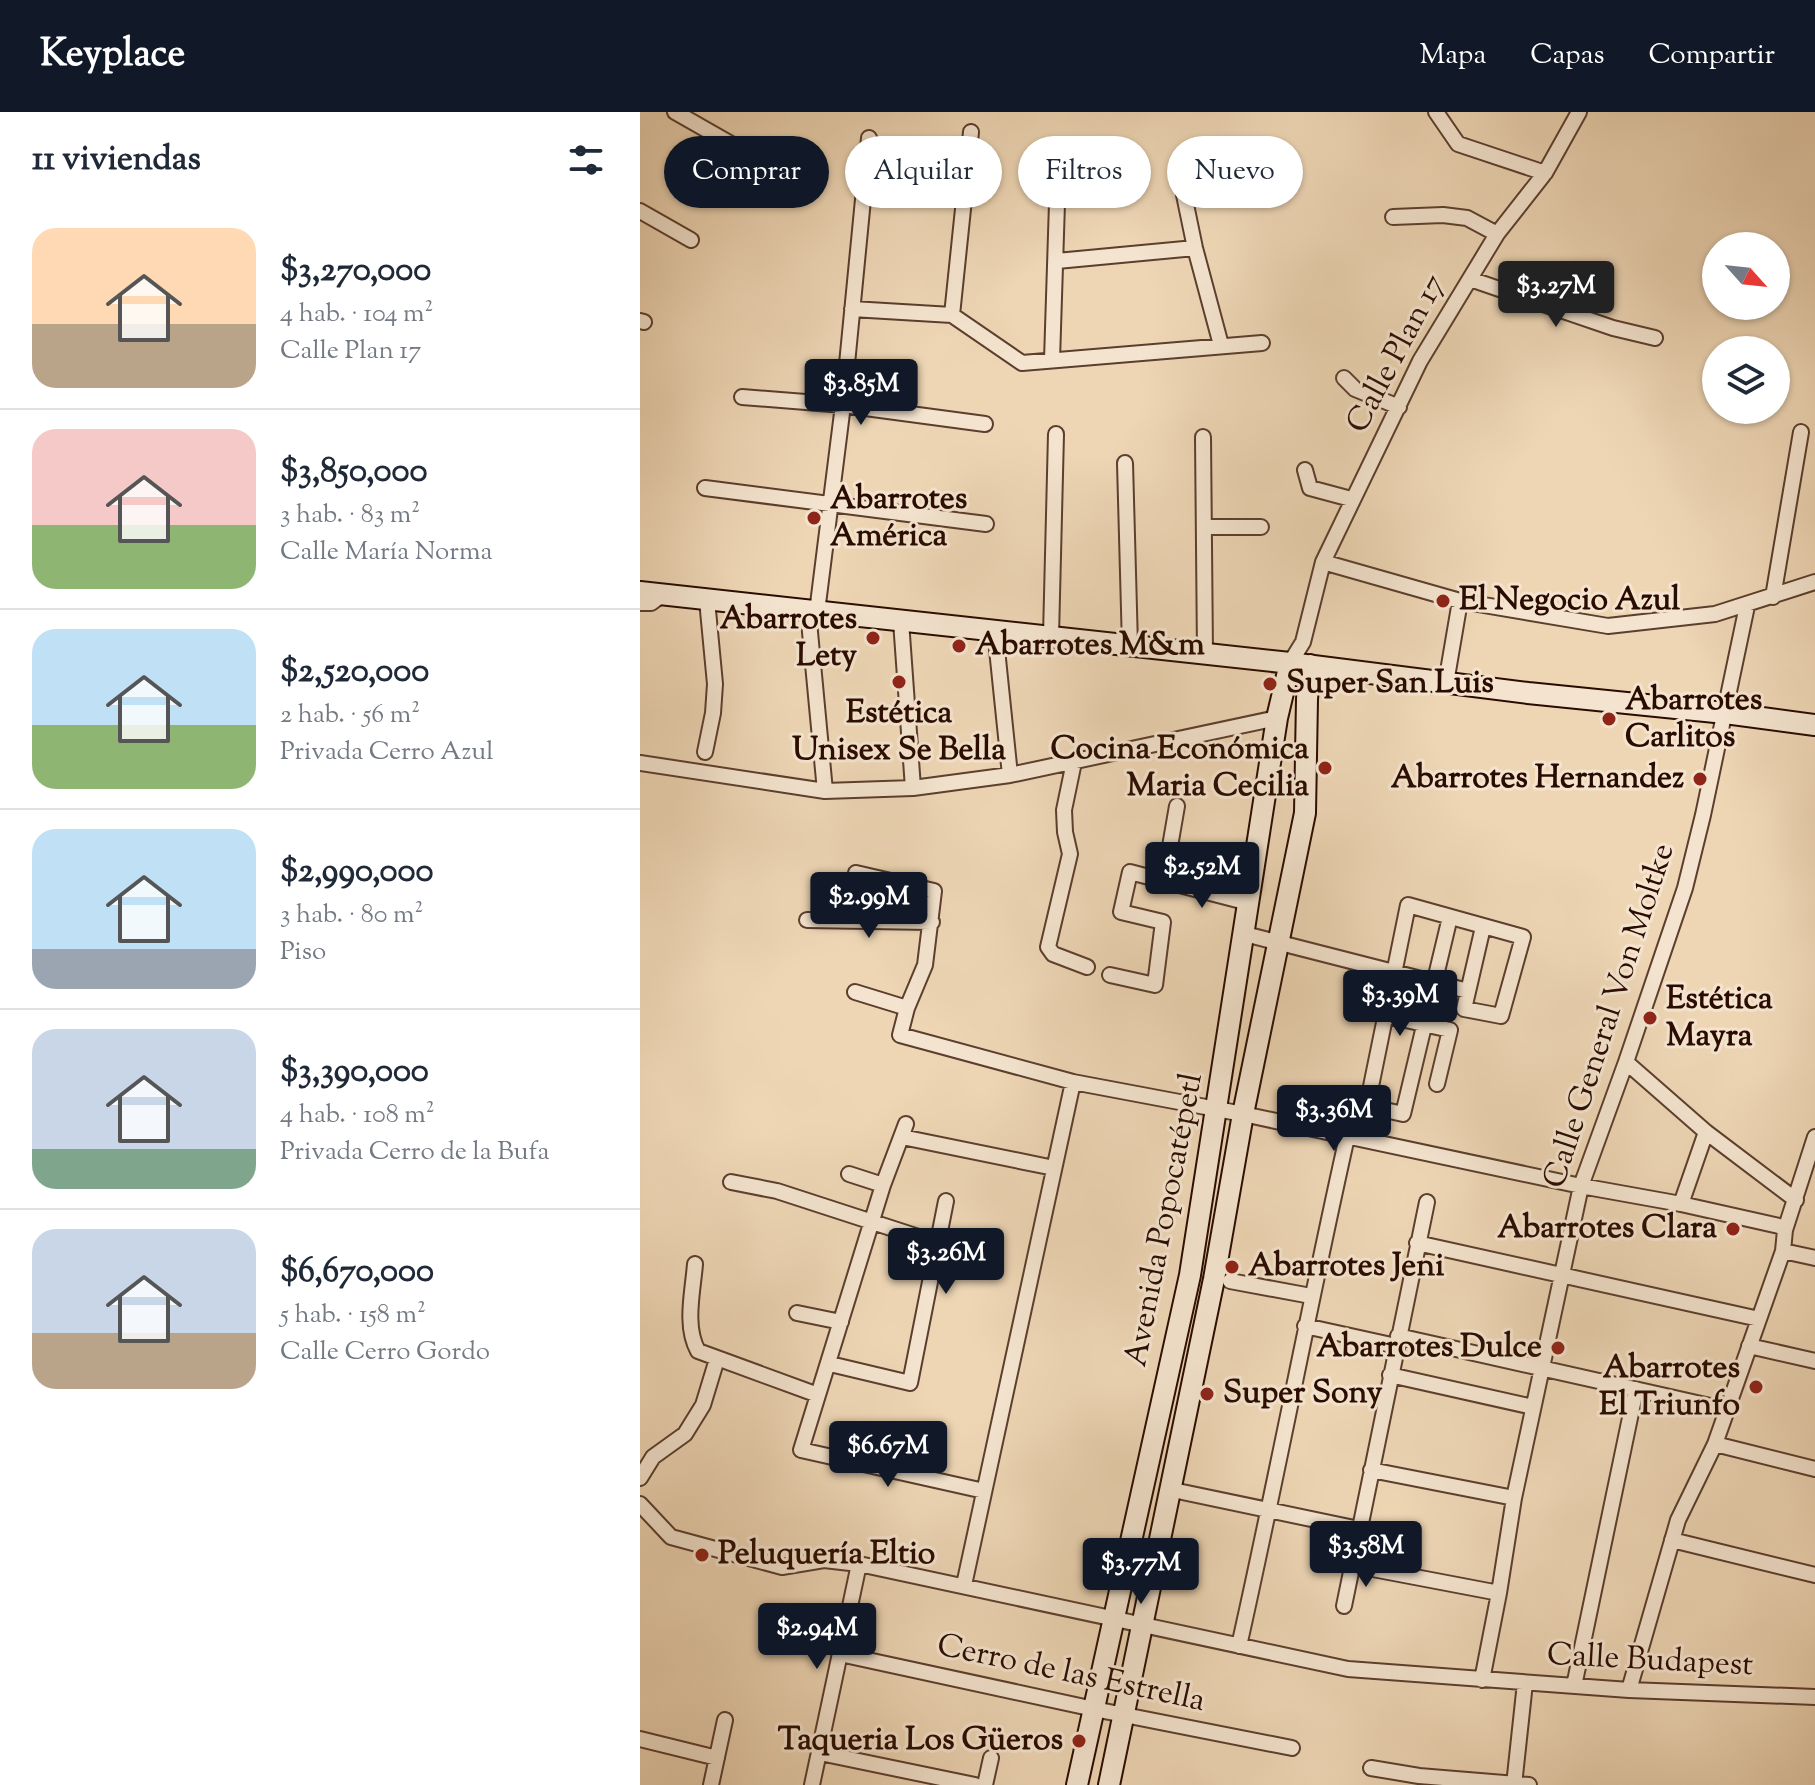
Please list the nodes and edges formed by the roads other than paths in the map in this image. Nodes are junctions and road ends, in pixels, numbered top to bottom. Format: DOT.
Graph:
graph roads {
  1 [pos="675,112"];
  2 [pos="1436,112"];
  3 [pos="1579,112"];
  4 [pos="971,132"];
  5 [pos="717,136"];
  6 [pos="1545,173"];
  7 [pos="862,208"];
  8 [pos="1057,208"];
  9 [pos="1187,208"];
  10 [pos="640,211"];
  11 [pos="1393,217"];
  12 [pos="1497,234"];
  13 [pos="691,240"];
  14 [pos="1195,248"];
  15 [pos="1057,261"];
  16 [pos="1470,279"];
  17 [pos="852,309"];
  18 [pos="952,315"];
  19 [pos="1655,338"];
  20 [pos="1262,343"];
  21 [pos="1221,345"];
  22 [pos="1052,360"];
  23 [pos="1344,378"];
  24 [pos="742,397"];
  25 [pos="843,405"];
  26 [pos="1399,407"];
  27 [pos="985,424"];
  28 [pos="1801,432"];
  29 [pos="1056,434"];
  30 [pos="1203,437"];
  31 [pos="1125,463"];
  32 [pos="1305,470"];
  33 [pos="705,488"];
  34 [pos="1351,499"];
  35 [pos="829,503"];
  36 [pos="986,524"];
  37 [pos="1204,527"];
  38 [pos="1261,527"];
  39 [pos="1323,562"];
  40 [pos="1815,582"];
  41 [pos="640,592"];
  42 [pos="663,595"];
  43 [pos="1773,597"];
  44 [pos="707,600"];
  45 [pos="1460,601"];
  46 [pos="640,603"];
  47 [pos="1747,606"];
  48 [pos="812,612"];
  49 [pos="901,621"];
  50 [pos="995,630"];
  51 [pos="1051,636"];
  52 [pos="1130,646"];
  53 [pos="1205,654"];
  54 [pos="1300,664"];
  55 [pos="1446,683"];
  56 [pos="1283,696"];
  57 [pos="1307,699"];
  58 [pos="1725,713"];
  59 [pos="1277,718"];
  60 [pos="1815,725"];
  61 [pos="705,752"];
  62 [pos="1074,762"];
  63 [pos="640,763"];
  64 [pos="1010,775"];
  65 [pos="913,788"];
  66 [pos="825,791"];
  67 [pos="1177,806"];
  68 [pos="856,873"];
  69 [pos="1164,881"];
  70 [pos="1249,903"];
  71 [pos="1450,917"];
  72 [pos="807,920"];
  73 [pos="932,922"];
  74 [pos="1483,927"];
  75 [pos="1245,934"];
  76 [pos="1277,941"];
  77 [pos="1087,967"];
  78 [pos="1392,973"];
  79 [pos="1110,975"];
  80 [pos="1433,983"];
  81 [pos="1468,991"];
  82 [pos="855,992"];
  83 [pos="907,1008"];
  84 [pos="1384,1015"];
  85 [pos="1424,1024"];
  86 [pos="1626,1062"];
  87 [pos="1073,1082"];
  88 [pos="1437,1084"];
  89 [pos="1218,1109"];
  90 [pos="1243,1114"];
  91 [pos="1706,1132"];
  92 [pos="1347,1137"];
  93 [pos="1815,1137"];
  94 [pos="1054,1168"];
  95 [pos="849,1174"];
  96 [pos="731,1182"];
  97 [pos="883,1185"];
  98 [pos="1581,1186"];
  99 [pos="1796,1200"];
  100 [pos="946,1201"];
  101 [pos="1427,1202"];
  102 [pos="1681,1204"];
  103 [pos="872,1222"];
  104 [pos="1785,1230"];
  105 [pos="937,1243"];
  106 [pos="1417,1243"];
  107 [pos="1783,1251"];
  108 [pos="1815,1258"];
  109 [pos="695,1264"];
  110 [pos="1562,1276"];
  111 [pos="1230,1281"];
  112 [pos="1311,1296"];
  113 [pos="797,1313"];
  114 [pos="1759,1319"];
  115 [pos="841,1322"];
  116 [pos="1305,1326"];
  117 [pos="1397,1341"];
  118 [pos="1749,1346"];
  119 [pos="717,1359"];
  120 [pos="1815,1361"];
  121 [pos="830,1364"];
  122 [pos="1543,1368"];
  123 [pos="1390,1375"];
  124 [pos="1165,1383"];
  125 [pos="1190,1389"];
  126 [pos="1636,1389"];
  127 [pos="818,1395"];
  128 [pos="1533,1407"];
  129 [pos="1728,1410"];
  130 [pos="1715,1444"];
  131 [pos="646,1455"];
  132 [pos="1815,1469"];
  133 [pos="1371,1470"];
  134 [pos="640,1478"];
  135 [pos="1168,1489"];
  136 [pos="984,1491"];
  137 [pos="1514,1498"];
  138 [pos="640,1504"];
  139 [pos="1269,1510"];
  140 [pos="1359,1529"];
  141 [pos="1672,1540"];
  142 [pos="859,1564"];
  143 [pos="1352,1565"];
  144 [pos="1815,1575"];
  145 [pos="964,1585"];
  146 [pos="1499,1593"];
  147 [pos="1344,1606"];
  148 [pos="1112,1620"];
  149 [pos="1142,1626"];
  150 [pos="1239,1646"];
  151 [pos="840,1654"];
  152 [pos="1482,1680"];
  153 [pos="1525,1683"];
  154 [pos="1574,1686"];
  155 [pos="1629,1690"];
  156 [pos="1815,1697"];
  157 [pos="1094,1709"];
  158 [pos="1123,1714"];
  159 [pos="725,1720"];
  160 [pos="640,1739"];
  161 [pos="1292,1748"];
  162 [pos="820,1753"];
  163 [pos="717,1758"];
  164 [pos="991,1758"];
  165 [pos="1371,1768"];
  166 [pos="1419,1781"];
  167 [pos="711,1785"];
  168 [pos="812,1785"];
  169 [pos="975,1785"];
  170 [pos="985,1785"];
  171 [pos="1077,1785"];
  172 [pos="1109,1785"];
  173 [pos="1519,1785"];
  1 -- 5 [label="street"];
  2 -- 6 [label="street"];
  3 -- 6 [label="street, Calle Plan 17"];
  4 -- 18 [label="street"];
  6 -- 12 [label="street, Calle Plan 17"];
  7 -- 17 [label="street"];
  8 -- 15 [label="street"];
  9 -- 14 [label="street"];
  10 -- 13 [label="street"];
  11 -- 12 [label="street"];
  12 -- 16 [label="street, Calle Plan 17"];
  14 -- 15 [label="street"];
  14 -- 21 [label="street"];
  15 -- 22 [label="street"];
  16 -- 19 [label="street"];
  16 -- 26 [label="street, Calle Plan 17"];
  17 -- 18 [label="street"];
  17 -- 25 [label="street"];
  18 -- 22 [label="street"];
  20 -- 21 [label="street"];
  21 -- 22 [label="street"];
  23 -- 26 [label="street"];
  24 -- 25 [label="street"];
  25 -- 27 [label="street"];
  25 -- 35 [label="street"];
  26 -- 34 [label="street, Calle Plan 17"];
  28 -- 43 [label="street"];
  29 -- 51 [label="street"];
  30 -- 37 [label="street"];
  31 -- 52 [label="street"];
  32 -- 34 [label="street"];
  33 -- 35 [label="street"];
  34 -- 39 [label="street, Calle Plan 17"];
  35 -- 36 [label="street"];
  35 -- 48 [label="street"];
  37 -- 38 [label="street"];
  37 -- 53 [label="street"];
  39 -- 45 [label="street"];
  39 -- 54 [label="street, Calle Plan 17"];
  40 -- 43 [label="street"];
  41 -- 42 [label="street"];
  42 -- 44 [label="street"];
  42 -- 46 [label="street"];
  43 -- 47 [label="street"];
  44 -- 48 [label="street"];
  44 -- 61 [label="street"];
  45 -- 47 [label="street"];
  45 -- 55 [label="street"];
  47 -- 58 [label="street, Calle General Von Moltke"];
  48 -- 49 [label="street"];
  48 -- 66 [label="street"];
  49 -- 50 [label="street"];
  49 -- 65 [label="street"];
  50 -- 51 [label="street"];
  50 -- 64 [label="street"];
  51 -- 52 [label="street"];
  52 -- 53 [label="street"];
  53 -- 54 [label="street"];
  54 -- 55 [label="street"];
  54 -- 56 [label="street, Avenida Popocatépetl"];
  54 -- 57 [label="street, Avenida Popocatépetl"];
  55 -- 58 [label="street"];
  56 -- 57 [label="street"];
  56 -- 59 [label="street, Avenida Popocatépetl"];
  57 -- 76 [label="street, Avenida Popocatépetl"];
  58 -- 60 [label="street"];
  58 -- 86 [label="street, Calle General Von Moltke"];
  59 -- 62 [label="street"];
  59 -- 70 [label="street, Avenida Popocatépetl"];
  62 -- 64 [label="street"];
  62 -- 77 [label="street"];
  63 -- 66 [label="street"];
  64 -- 65 [label="street"];
  65 -- 66 [label="street"];
  67 -- 69 [label="street"];
  68 -- 73 [label="street"];
  69 -- 70 [label="street"];
  69 -- 79 [label="street"];
  70 -- 75 [label="street, Avenida Popocatépetl"];
  71 -- 74 [label="street"];
  71 -- 78 [label="street"];
  71 -- 80 [label="street"];
  72 -- 73 [label="street"];
  73 -- 83 [label="street"];
  74 -- 81 [label="street"];
  74 -- 81 [label="street"];
  75 -- 76 [label="street"];
  75 -- 89 [label="street, Avenida Popocatépetl"];
  76 -- 78 [label="street"];
  76 -- 90 [label="street, Avenida Popocatépetl"];
  78 -- 80 [label="street"];
  78 -- 84 [label="street"];
  80 -- 81 [label="street"];
  80 -- 85 [label="street"];
  82 -- 83 [label="street"];
  83 -- 87 [label="street"];
  84 -- 85 [label="street"];
  84 -- 85 [label="street"];
  85 -- 88 [label="street"];
  86 -- 91 [label="street"];
  86 -- 98 [label="street, Calle General Von Moltke"];
  87 -- 89 [label="street"];
  87 -- 94 [label="street"];
  89 -- 90 [label="street"];
  89 -- 124 [label="street, Avenida Popocatépetl"];
  90 -- 92 [label="street"];
  90 -- 125 [label="street, Avenida Popocatépetl"];
  91 -- 99 [label="street"];
  91 -- 102 [label="street"];
  92 -- 98 [label="street"];
  92 -- 112 [label="street"];
  93 -- 99 [label="street"];
  94 -- 97 [label="street"];
  94 -- 136 [label="street"];
  95 -- 97 [label="street"];
  96 -- 103 [label="street"];
  97 -- 103 [label="street"];
  98 -- 102 [label="street"];
  98 -- 110 [label="street, Calle General Von Moltke"];
  99 -- 104 [label="street"];
  100 -- 105 [label="street"];
  101 -- 106 [label="street"];
  102 -- 104 [label="street"];
  103 -- 105 [label="street"];
  103 -- 115 [label="street"];
  104 -- 107 [label="street"];
  105 -- 121 [label="street"];
  106 -- 110 [label="street"];
  106 -- 117 [label="street"];
  107 -- 108 [label="street"];
  107 -- 114 [label="street"];
  109 -- 119 [label="street"];
  110 -- 114 [label="street"];
  110 -- 122 [label="street, Calle General Von Moltke"];
  111 -- 112 [label="street"];
  112 -- 116 [label="street"];
  113 -- 115 [label="street"];
  114 -- 118 [label="street"];
  115 -- 121 [label="street"];
  116 -- 117 [label="street"];
  116 -- 139 [label="street"];
  117 -- 122 [label="street"];
  117 -- 123 [label="street"];
  118 -- 120 [label="street"];
  118 -- 129 [label="street"];
  119 -- 127 [label="street"];
  119 -- 131 [label="street"];
  121 -- 127 [label="street"];
  122 -- 126 [label="street"];
  122 -- 128 [label="street, Calle General Von Moltke"];
  123 -- 128 [label="street"];
  123 -- 133 [label="street"];
  124 -- 125 [label="street"];
  124 -- 148 [label="street, Avenida Popocatépetl"];
  125 -- 135 [label="street, Avenida Popocatépetl"];
  126 -- 129 [label="street"];
  126 -- 154 [label="street"];
  127 -- 136 [label="street"];
  128 -- 137 [label="street, Calle General Von Moltke"];
  129 -- 130 [label="street"];
  130 -- 132 [label="street"];
  130 -- 141 [label="street"];
  131 -- 134 [label="street"];
  133 -- 137 [label="street"];
  133 -- 140 [label="street"];
  135 -- 139 [label="street"];
  135 -- 149 [label="street, Avenida Popocatépetl"];
  136 -- 145 [label="street"];
  137 -- 146 [label="street, Calle General Von Moltke"];
  138 -- 142 [label="street, Calle Budapest"];
  139 -- 140 [label="street"];
  139 -- 150 [label="street"];
  140 -- 143 [label="street"];
  141 -- 144 [label="street"];
  141 -- 155 [label="street"];
  142 -- 145 [label="street, Calle Budapest"];
  142 -- 151 [label="street"];
  143 -- 146 [label="street"];
  143 -- 147 [label="street"];
  145 -- 148 [label="street, Calle Budapest"];
  146 -- 152 [label="street, Calle General Von Moltke"];
  148 -- 149 [label="street, Calle Budapest"];
  148 -- 157 [label="street, Avenida Popocatépetl"];
  149 -- 150 [label="street, Calle Budapest"];
  149 -- 158 [label="street, Avenida Popocatépetl"];
  150 -- 152 [label="street, Calle Budapest"];
  151 -- 157 [label="street, Cerro de las Estrella"];
  151 -- 162 [label="street"];
  152 -- 153 [label="street, Calle Budapest"];
  153 -- 154 [label="street, Calle Budapest"];
  153 -- 173 [label="street"];
  154 -- 155 [label="street, Calle Budapest"];
  155 -- 156 [label="street, Calle Budapest"];
  157 -- 158 [label="street, Cerro de las Estrella"];
  157 -- 171 [label="street, Avenida Popocatépetl"];
  158 -- 161 [label="street, Cerro de las Estrella"];
  158 -- 172 [label="street, Avenida Popocatépetl"];
  159 -- 163 [label="street"];
  160 -- 163 [label="street"];
  162 -- 168 [label="street"];
  162 -- 169 [label="street"];
  163 -- 167 [label="street"];
  164 -- 170 [label="street"];
  165 -- 166 [label="street"];
  166 -- 173 [label="street"];
}
